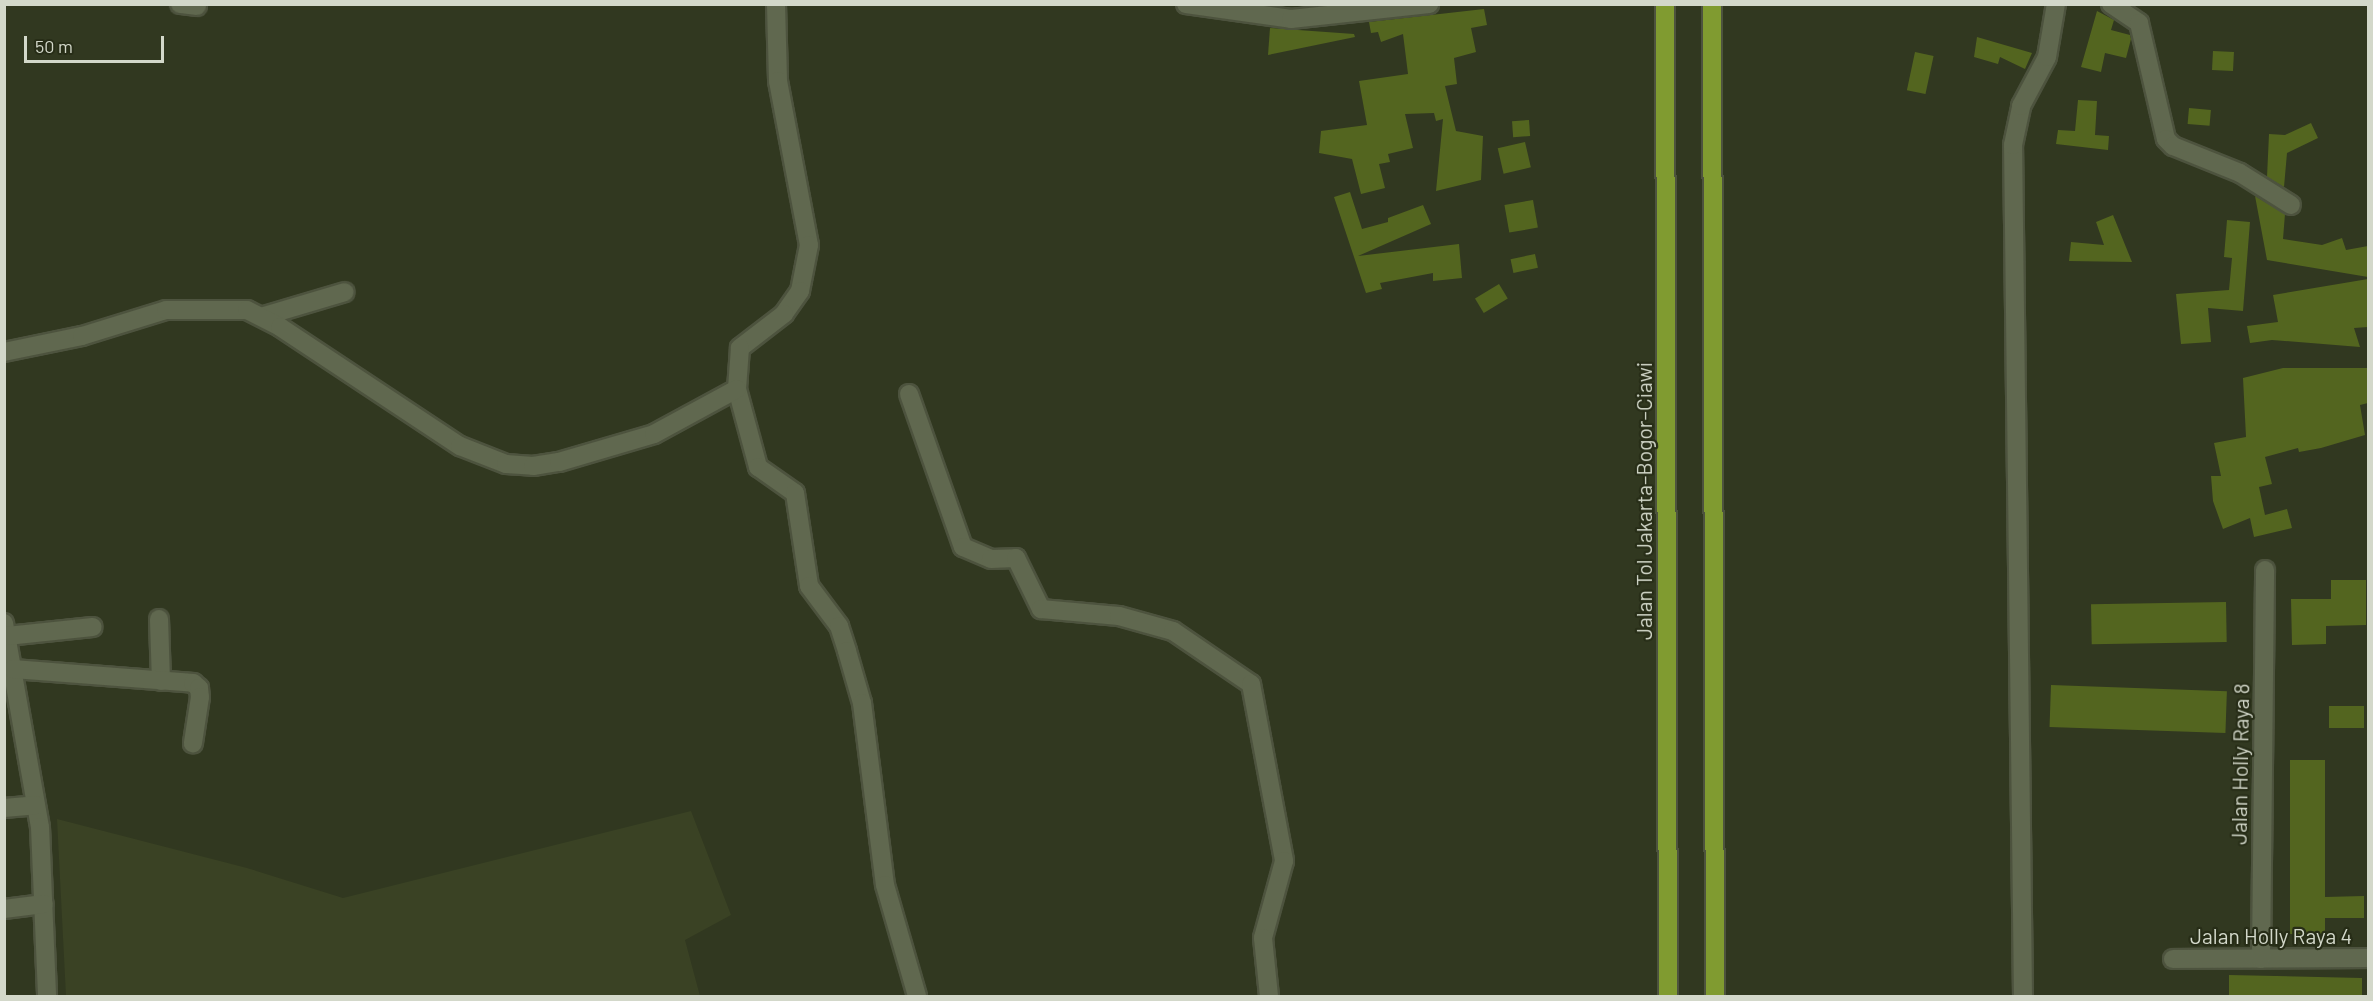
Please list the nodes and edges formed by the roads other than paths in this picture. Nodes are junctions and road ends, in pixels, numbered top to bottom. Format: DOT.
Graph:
graph roads {
  1 [pos="776,4"];
  2 [pos="1186,4"];
  3 [pos="1429,4"];
  4 [pos="1665,4"];
  5 [pos="1712,4"];
  6 [pos="2056,4"];
  7 [pos="2110,4"];
  8 [pos="2290,205"];
  9 [pos="345,292"];
  10 [pos="264,316"];
  11 [pos="4,352"];
  12 [pos="737,389"];
  13 [pos="909,394"];
  14 [pos="2265,570"];
  15 [pos="159,619"];
  16 [pos="93,627"];
  17 [pos="6,629"];
  18 [pos="13,669"];
  19 [pos="161,681"];
  20 [pos="193,743"];
  21 [pos="36,805"];
  22 [pos="4,808"];
  23 [pos="44,904"];
  24 [pos="4,909"];
  25 [pos="2368,958"];
  26 [pos="2174,959"];
  27 [pos="2261,959"];
  28 [pos="47,996"];
  29 [pos="917,996"];
  30 [pos="1269,996"];
  31 [pos="1668,996"];
  32 [pos="1714,996"];
  33 [pos="2023,996"];
  1 -- 12 [label="street"];
  2 -- 3 [label="street"];
  4 -- 31 [label="highway, Jalan Tol Jakarta–Bogor–Ciawi"];
  5 -- 32 [label="highway"];
  6 -- 33 [label="street"];
  7 -- 8 [label="street"];
  9 -- 10 [label="street"];
  10 -- 11 [label="street"];
  10 -- 12 [label="street"];
  12 -- 29 [label="street"];
  13 -- 30 [label="street"];
  14 -- 27 [label="street, Jalan Holly Raya 8"];
  15 -- 19 [label="street"];
  16 -- 17 [label="street"];
  17 -- 18 [label="street"];
  18 -- 19 [label="street"];
  18 -- 21 [label="street"];
  19 -- 20 [label="street"];
  21 -- 22 [label="street"];
  21 -- 23 [label="street"];
  23 -- 24 [label="street"];
  23 -- 28 [label="street"];
  25 -- 27 [label="street, Jalan Holly Raya 4"];
  26 -- 27 [label="street, Jalan Holly Raya 4"];
}
